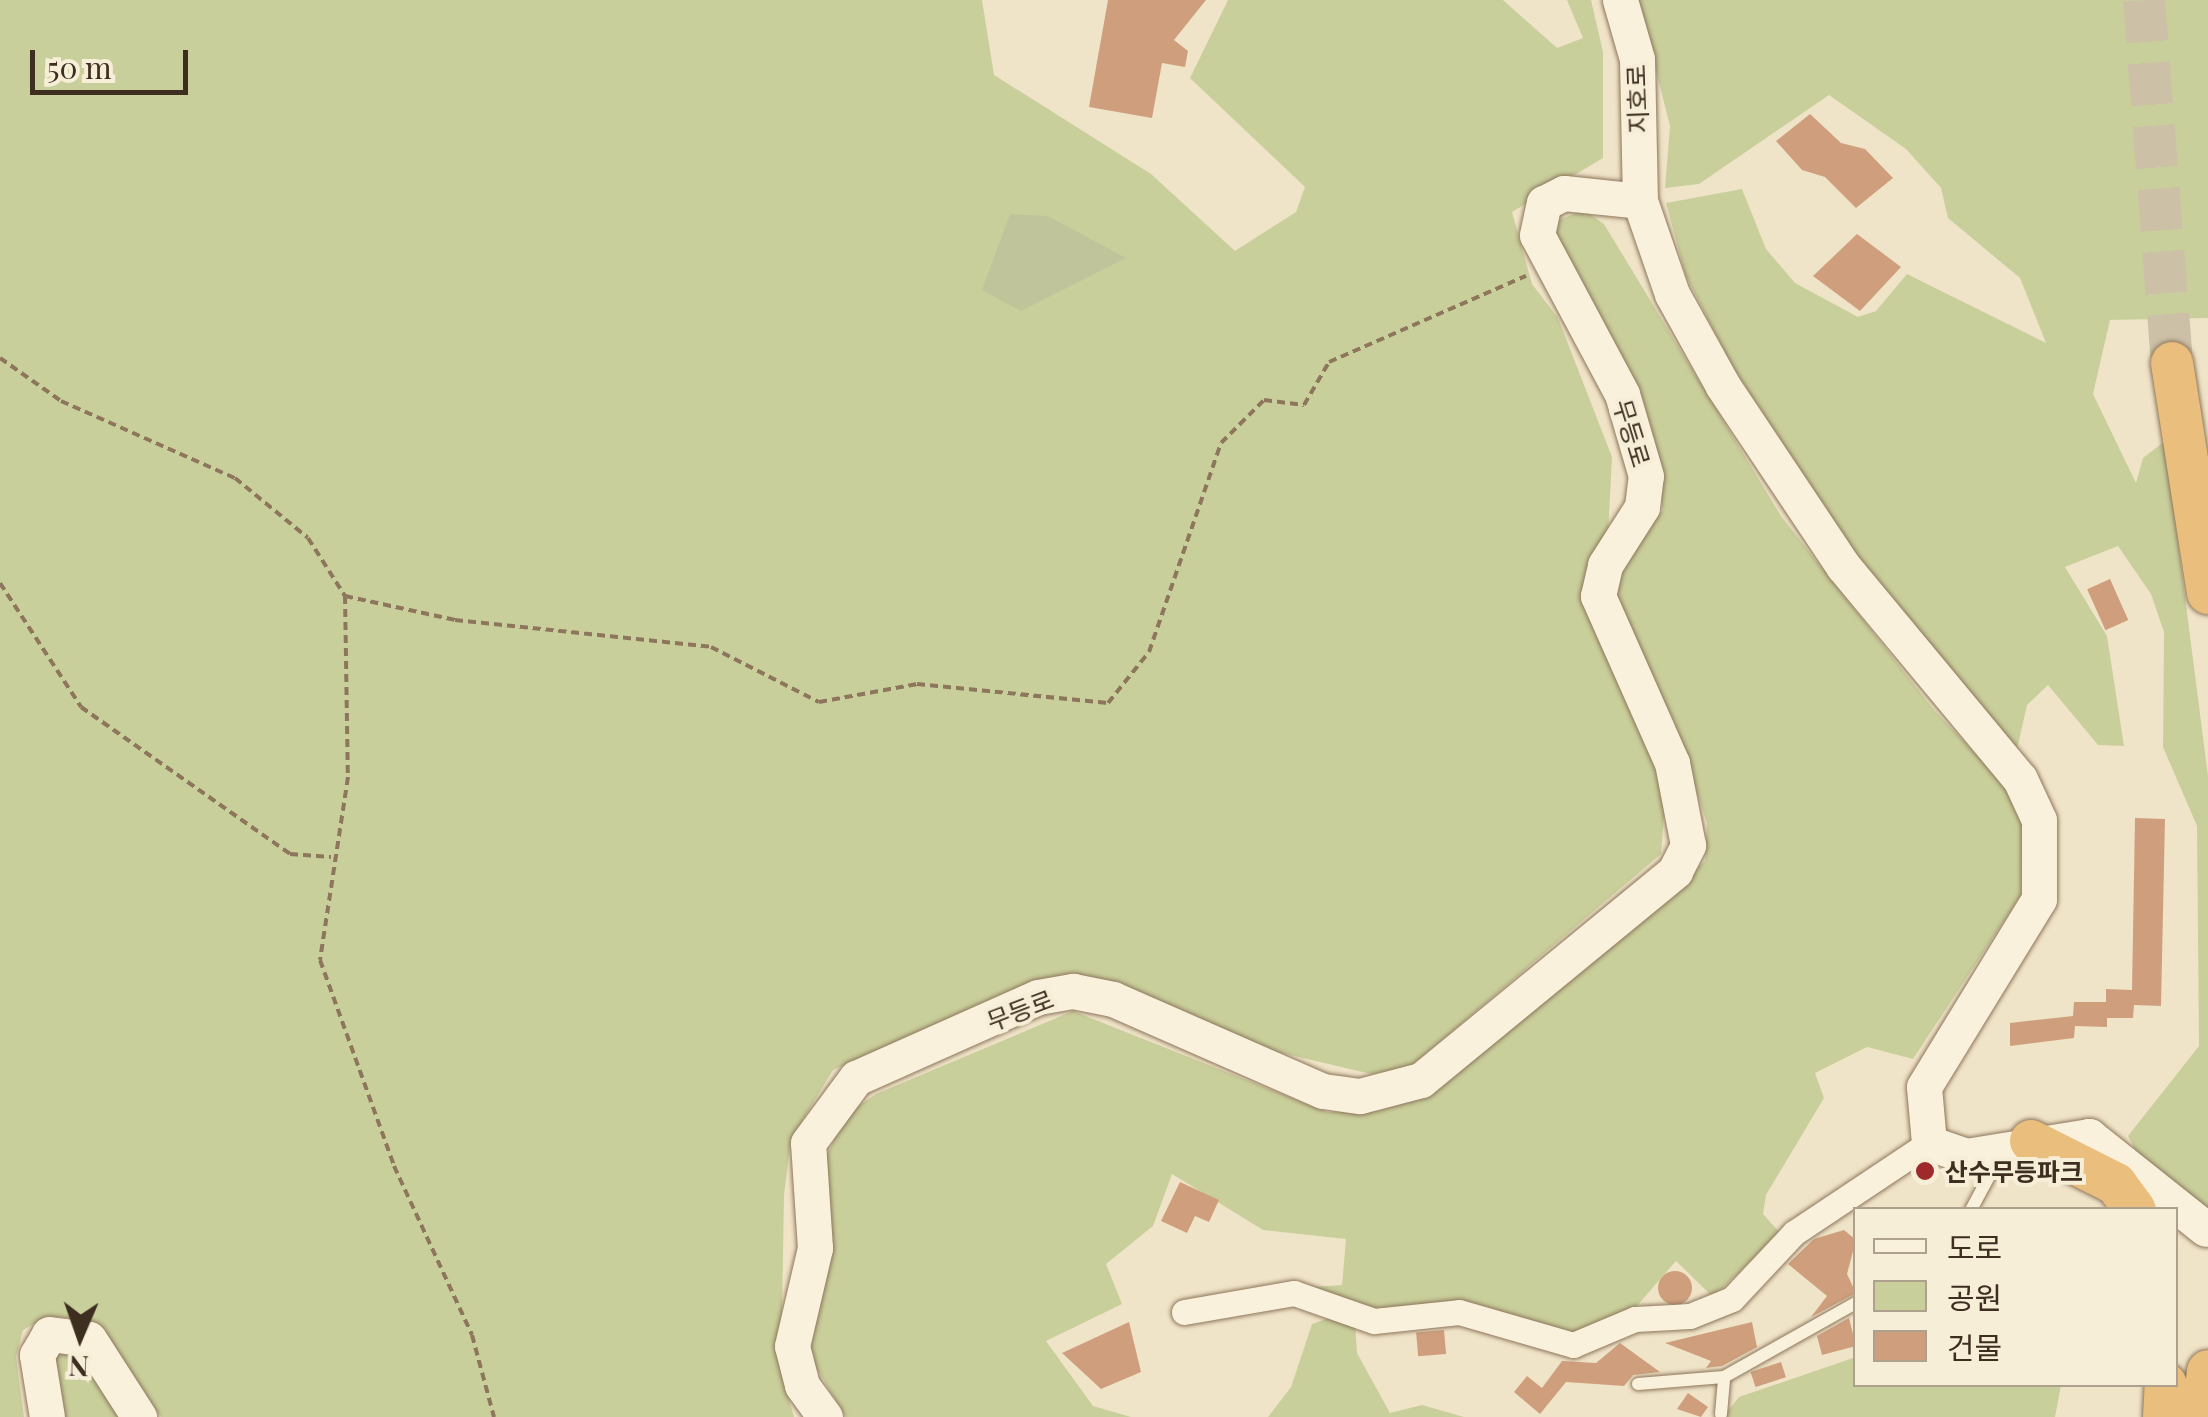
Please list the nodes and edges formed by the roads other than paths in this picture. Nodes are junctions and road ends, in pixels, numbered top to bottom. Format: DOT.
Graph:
graph roads {
  1 [pos="1620,0"];
  2 [pos="1640,200"];
  3 [pos="2172,363"];
  4 [pos="2208,593"];
  5 [pos="1929,1143"];
  6 [pos="2016,1144"];
  7 [pos="1973,1207"];
  8 [pos="2133,1207"];
  9 [pos="2206,1229"];
  10 [pos="1853,1304"];
  11 [pos="1184,1312"];
  12 [pos="2208,1371"];
  13 [pos="1724,1376"];
  14 [pos="1638,1384"];
  15 [pos="2166,1387"];
  16 [pos="1721,1414"];
  17 [pos="48,1417"];
  18 [pos="139,1417"];
  19 [pos="825,1417"];
  20 [pos="2164,1417"];
  21 [pos="2203,1417"];
  1 -- 2 [label="main road, 지호로"];
  2 -- 5 [label="main road"];
  2 -- 19 [label="main road, 무등로"];
  3 -- 4 [label="highway"];
  5 -- 6 [label="main road"];
  5 -- 11 [label="street"];
  6 -- 7 [label="lane"];
  6 -- 8 [label="highway"];
  6 -- 9 [label="main road"];
  10 -- 13 [label="lane"];
  12 -- 21 [label="highway"];
  13 -- 14 [label="lane"];
  13 -- 16 [label="lane"];
  15 -- 20 [label="highway"];
  17 -- 18 [label="main road"];
}
